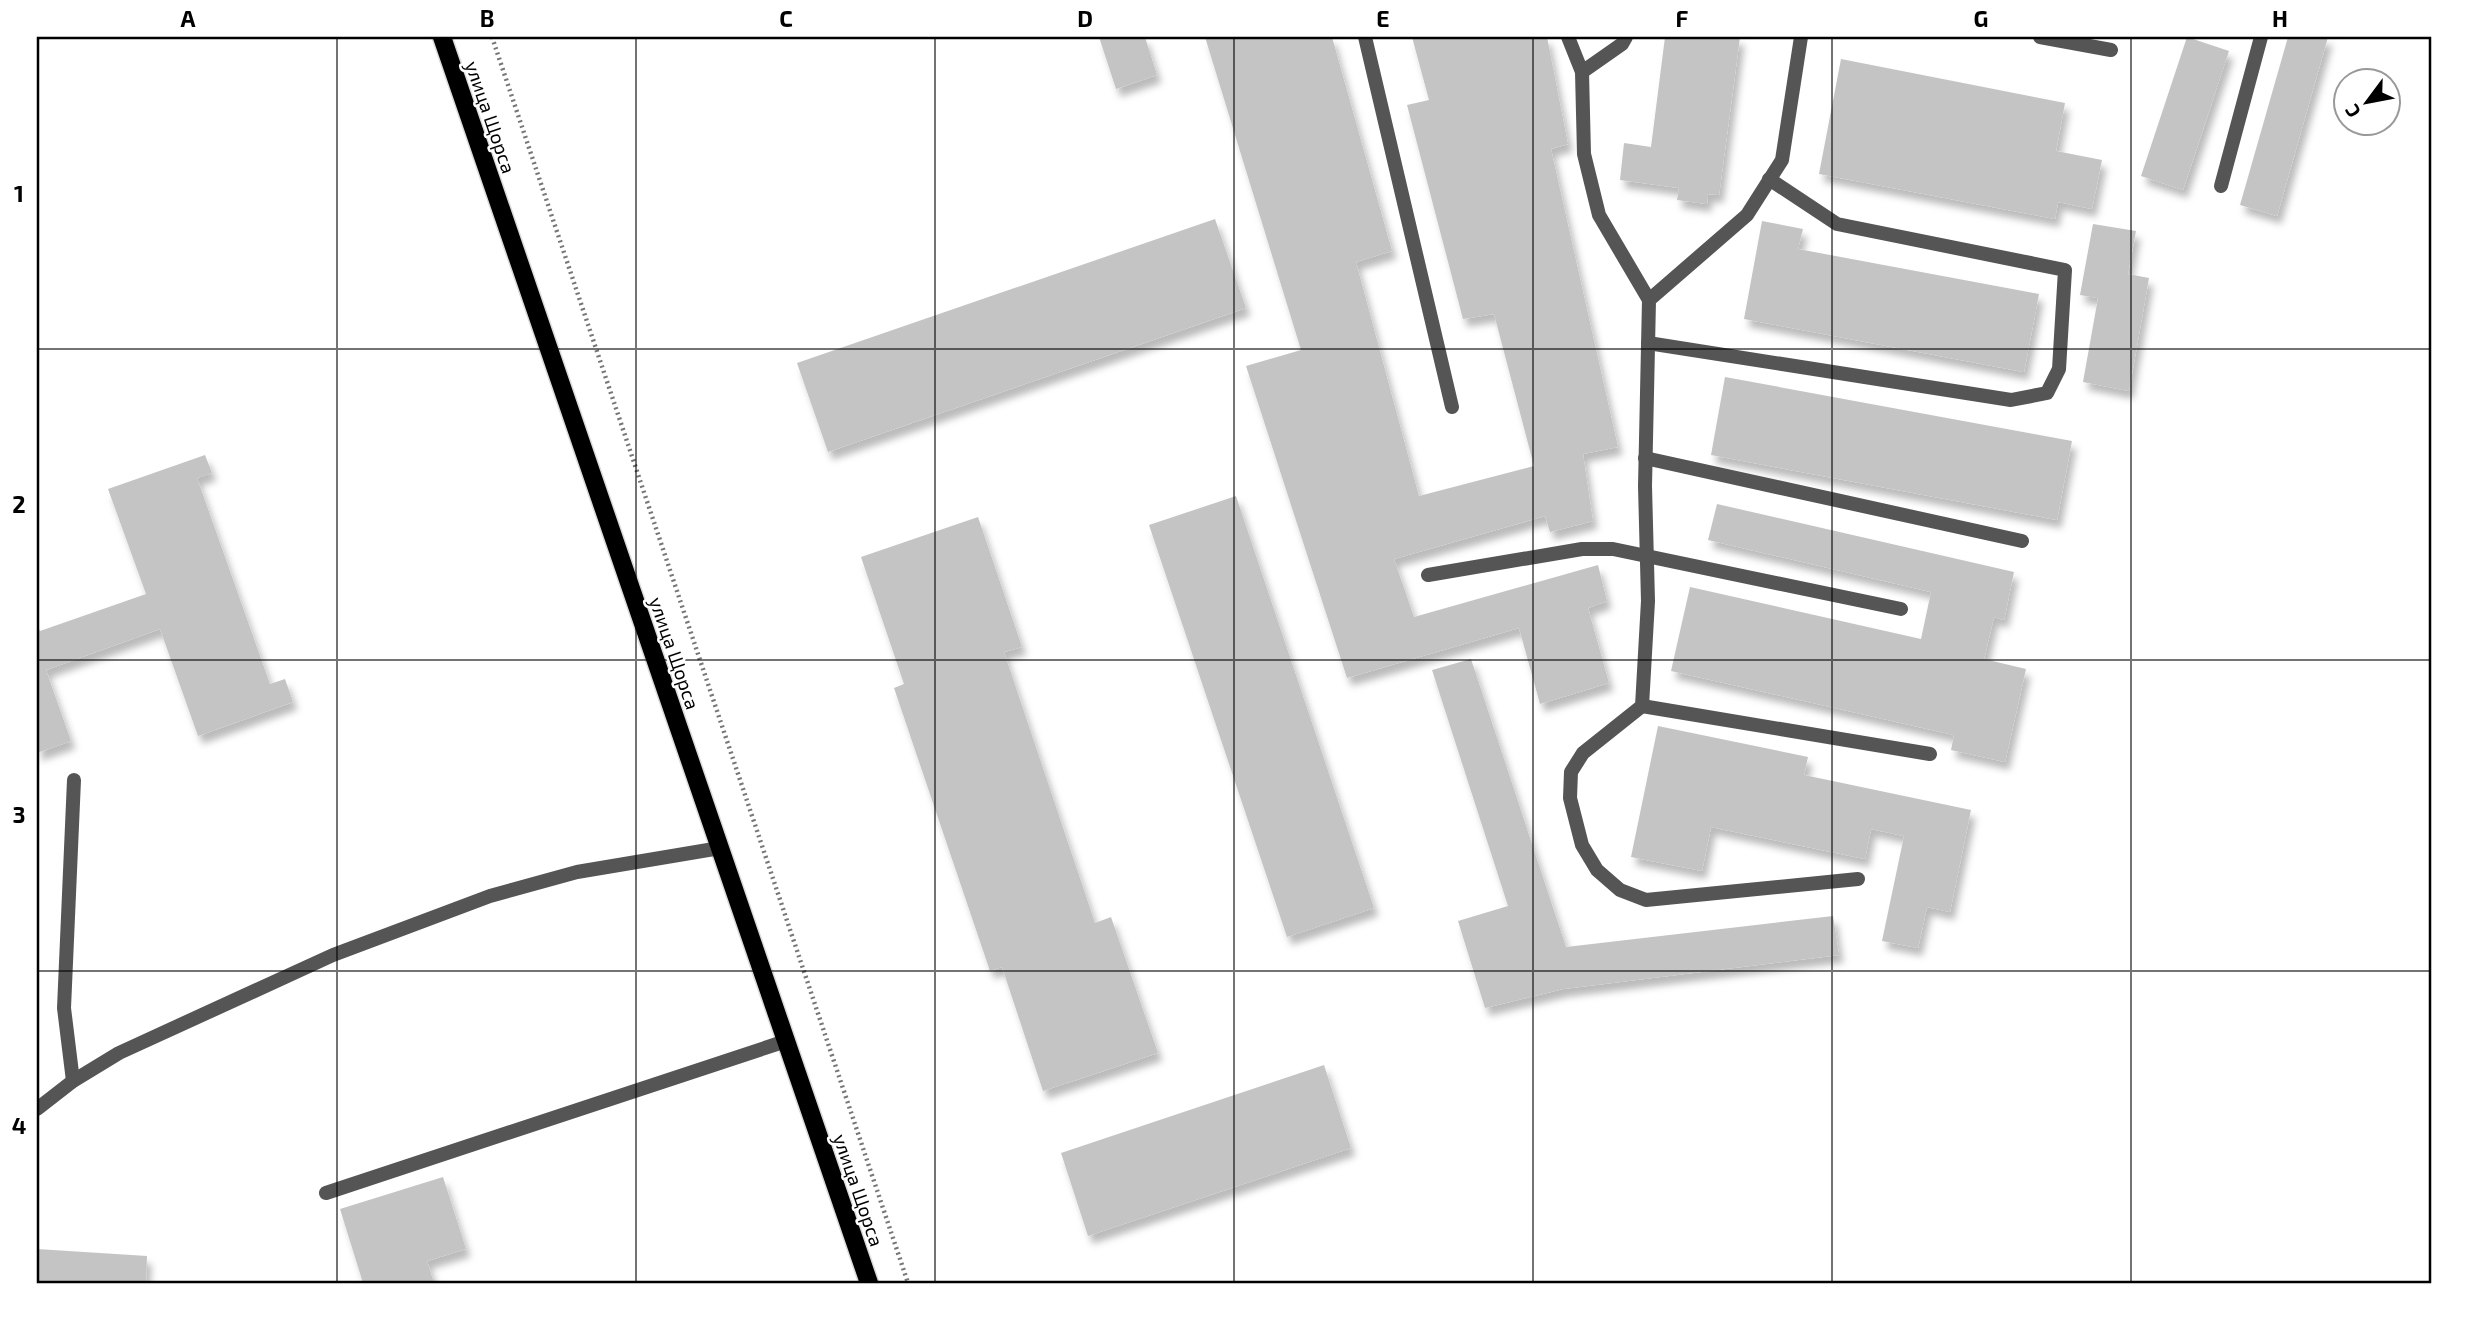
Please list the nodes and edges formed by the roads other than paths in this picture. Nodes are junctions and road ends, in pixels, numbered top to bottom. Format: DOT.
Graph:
graph roads {
  1 [pos="442,37"];
  2 [pos="1365,37"];
  3 [pos="1568,37"];
  4 [pos="1626,37"];
  5 [pos="1801,37"];
  6 [pos="2040,37"];
  7 [pos="2261,37"];
  8 [pos="2111,50"];
  9 [pos="1582,72"];
  10 [pos="1769,179"];
  11 [pos="2221,186"];
  12 [pos="1649,300"];
  13 [pos="1648,343"];
  14 [pos="1452,407"];
  15 [pos="1645,458"];
  16 [pos="2022,541"];
  17 [pos="1647,554"];
  18 [pos="1428,575"];
  19 [pos="1901,609"];
  20 [pos="1642,706"];
  21 [pos="1930,754"];
  22 [pos="74,779"];
  23 [pos="720,848"];
  24 [pos="1858,879"];
  25 [pos="786,1041"];
  26 [pos="73,1081"];
  27 [pos="37,1108"];
  28 [pos="326,1193"];
  29 [pos="869,1283"];
  1 -- 23 [label="main road, улица Щорса"];
  2 -- 14 [label="lane"];
  3 -- 9 [label="lane"];
  4 -- 9 [label="lane"];
  5 -- 10 [label="lane"];
  6 -- 8 [label="lane"];
  7 -- 11 [label="lane"];
  9 -- 12 [label="lane"];
  10 -- 12 [label="lane"];
  10 -- 13 [label="lane"];
  12 -- 13 [label="lane"];
  13 -- 15 [label="lane"];
  15 -- 16 [label="lane"];
  15 -- 17 [label="lane"];
  17 -- 18 [label="lane"];
  17 -- 19 [label="lane"];
  17 -- 20 [label="lane"];
  20 -- 21 [label="lane"];
  20 -- 24 [label="lane"];
  22 -- 26 [label="lane"];
  23 -- 25 [label="main road, улица Щорса"];
  23 -- 26 [label="lane"];
  25 -- 28 [label="lane"];
  25 -- 29 [label="main road, улица Щорса"];
  26 -- 27 [label="lane"];
}
